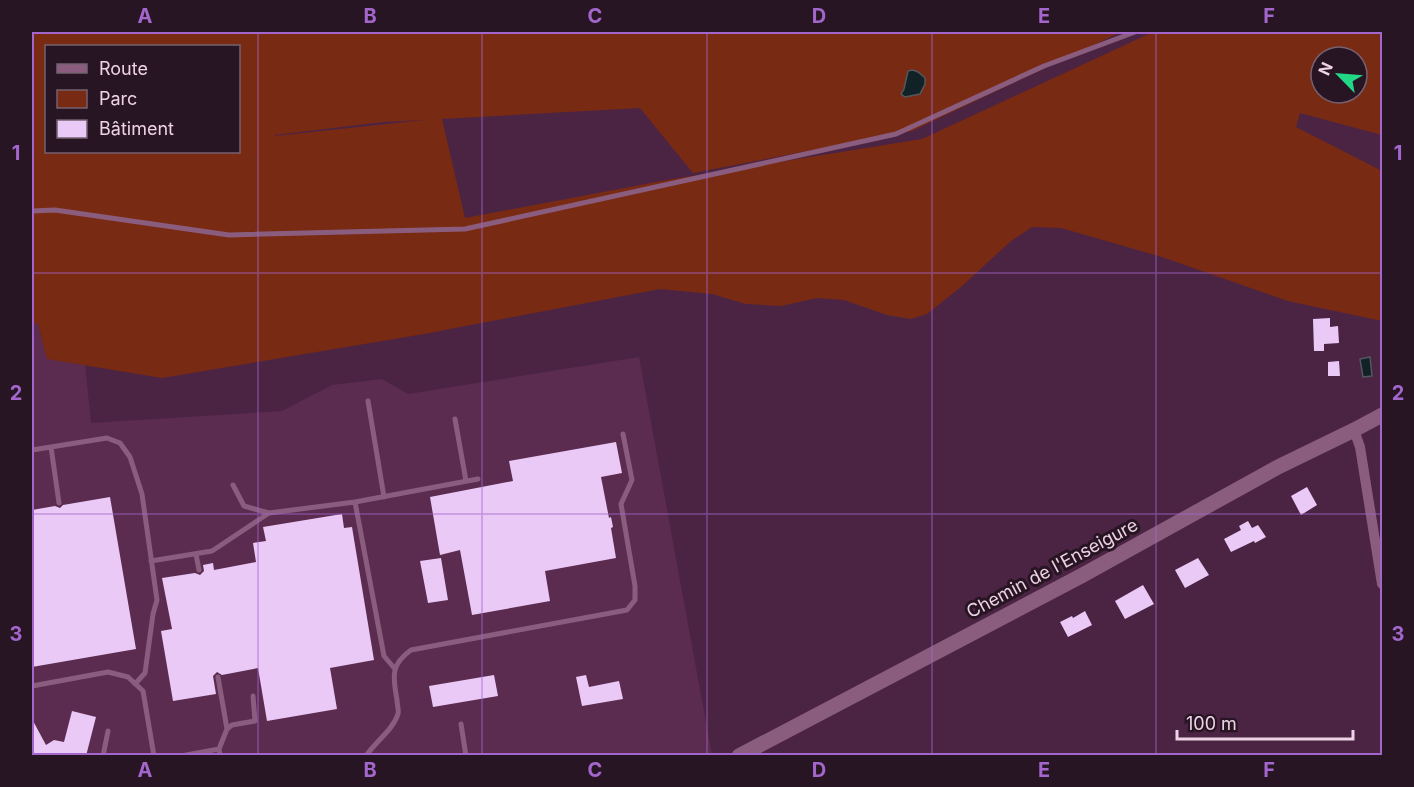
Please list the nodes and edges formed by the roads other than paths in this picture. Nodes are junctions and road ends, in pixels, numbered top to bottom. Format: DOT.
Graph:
graph roads {
  1 [pos="1135,32"];
  2 [pos="32,211"];
  3 [pos="368,402"];
  4 [pos="1383,415"];
  5 [pos="455,418"];
  6 [pos="1354,430"];
  7 [pos="623,434"];
  8 [pos="51,447"];
  9 [pos="32,450"];
  10 [pos="478,479"];
  11 [pos="466,482"];
  12 [pos="233,485"];
  13 [pos="384,497"];
  14 [pos="355,502"];
  15 [pos="59,503"];
  16 [pos="269,513"];
  17 [pos="196,554"];
  18 [pos="151,561"];
  19 [pos="199,570"];
  20 [pos="1383,584"];
  21 [pos="395,669"];
  22 [pos="218,677"];
  23 [pos="135,684"];
  24 [pos="32,686"];
  25 [pos="253,696"];
  26 [pos="461,724"];
  27 [pos="227,729"];
  28 [pos="108,731"];
  29 [pos="219,752"];
  30 [pos="102,756"];
  31 [pos="154,756"];
  32 [pos="181,756"];
  33 [pos="366,756"];
  34 [pos="466,756"];
  35 [pos="739,756"];
  1 -- 2 [label="lane"];
  3 -- 13 [label="lane"];
  4 -- 6 [label="street, Chemin de l'Enseigure"];
  5 -- 11 [label="lane"];
  6 -- 20 [label="street"];
  6 -- 35 [label="street, Chemin de l'Enseigure"];
  7 -- 21 [label="lane"];
  8 -- 9 [label="lane"];
  8 -- 15 [label="lane"];
  8 -- 18 [label="lane"];
  10 -- 11 [label="lane"];
  11 -- 13 [label="lane"];
  12 -- 16 [label="lane"];
  13 -- 14 [label="lane"];
  14 -- 16 [label="lane"];
  14 -- 21 [label="lane"];
  16 -- 17 [label="lane"];
  17 -- 18 [label="lane"];
  17 -- 19 [label="lane"];
  18 -- 23 [label="lane"];
  21 -- 33 [label="lane"];
  22 -- 27 [label="lane"];
  23 -- 24 [label="lane"];
  23 -- 31 [label="lane"];
  25 -- 27 [label="lane"];
  26 -- 34 [label="lane"];
  27 -- 29 [label="lane"];
  28 -- 30 [label="lane"];
  29 -- 32 [label="lane"];
}
